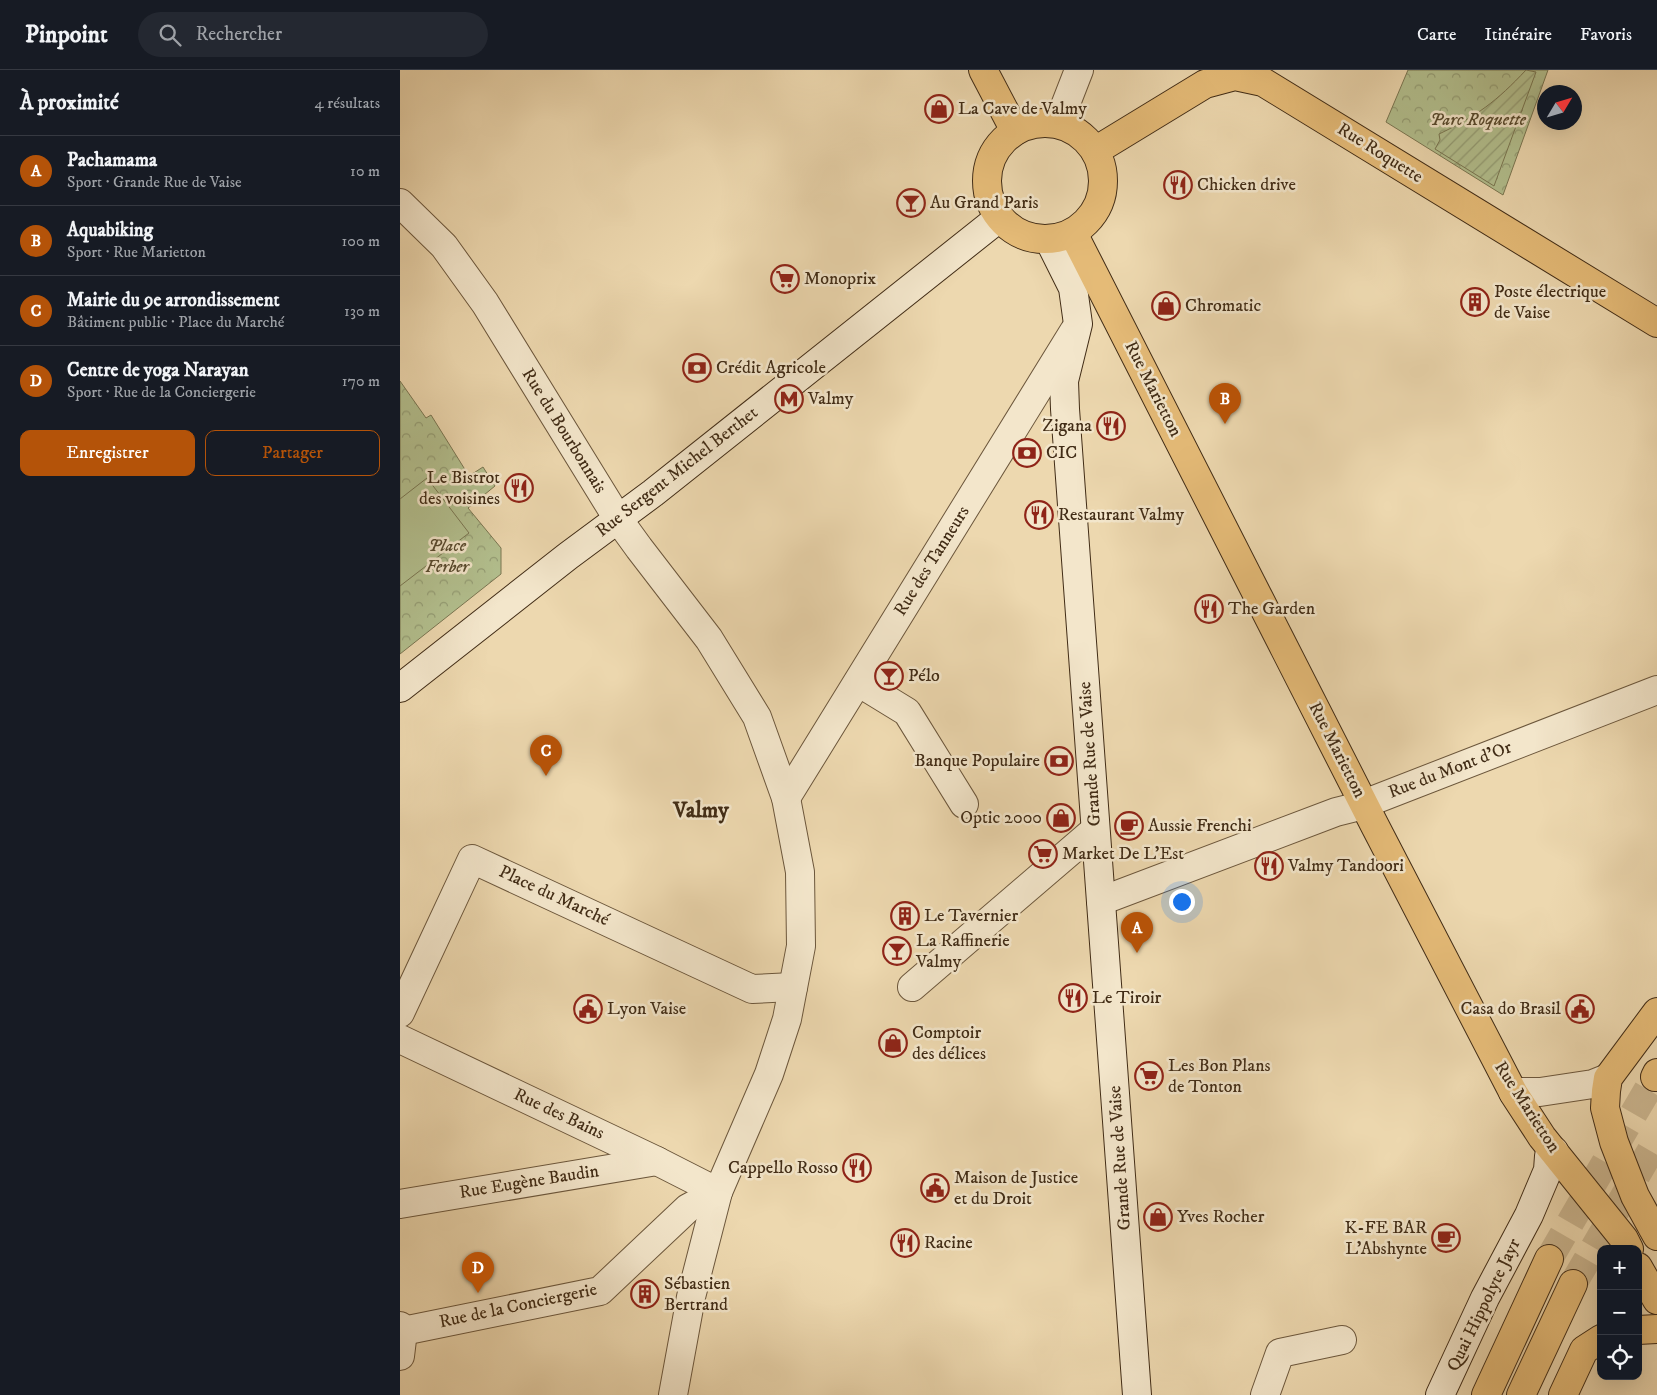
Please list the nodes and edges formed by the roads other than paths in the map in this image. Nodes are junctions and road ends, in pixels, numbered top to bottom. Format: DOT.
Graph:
graph roads {
  1 [pos="983,70"];
  2 [pos="1079,70"];
  3 [pos="1058,124"];
  4 [pos="1014,132"];
  5 [pos="1095,150"];
  6 [pos="400,203"];
  7 [pos="999,218"];
  8 [pos="1061,237"];
  9 [pos="1657,323"];
  10 [pos="1078,324"];
  11 [pos="618,519"];
  12 [pos="858,682"];
  13 [pos="400,688"];
  14 [pos="1657,690"];
  15 [pos="786,798"];
  16 [pos="964,804"];
  17 [pos="1364,805"];
  18 [pos="1096,830"];
  19 [pos="1101,901"];
  20 [pos="793,987"];
  21 [pos="912,987"];
  22 [pos="1657,1012"];
  23 [pos="400,1013"];
  24 [pos="400,1038"];
  25 [pos="1608,1078"];
  26 [pos="1513,1092"];
  27 [pos="1554,1151"];
  28 [pos="657,1161"];
  29 [pos="718,1192"];
  30 [pos="400,1204"];
  31 [pos="1657,1236"];
  32 [pos="1627,1245"];
  33 [pos="1550,1259"];
  34 [pos="1573,1284"];
  35 [pos="1657,1329"];
  36 [pos="1642,1330"];
  37 [pos="401,1338"];
  38 [pos="1342,1340"];
  39 [pos="1597,1342"];
  40 [pos="673,1395"];
  41 [pos="1138,1395"];
  42 [pos="1265,1395"];
  43 [pos="1440,1395"];
  44 [pos="1486,1395"];
  45 [pos="1521,1395"];
  46 [pos="1563,1395"];
  1 -- 4 [label="main road"];
  2 -- 3 [label="street"];
  3 -- 4 [label="main road"];
  3 -- 5 [label="main road"];
  4 -- 7 [label="main road"];
  5 -- 8 [label="main road"];
  5 -- 9 [label="main road, Rue Roquette"];
  6 -- 11 [label="street, Rue du Bourbonnais"];
  7 -- 8 [label="main road"];
  7 -- 11 [label="street, Rue Sergent Michel Berthet"];
  8 -- 10 [label="street, Grande Rue de Vaise"];
  8 -- 17 [label="main road, Rue Marietton"];
  10 -- 12 [label="street, Rue des Tanneurs"];
  10 -- 18 [label="street, Grande Rue de Vaise"];
  11 -- 13 [label="street, Rue Sergent Michel Berthet"];
  11 -- 15 [label="street, Rue du Bourbonnais"];
  12 -- 15 [label="street, Rue des Tanneurs"];
  12 -- 16 [label="street"];
  14 -- 17 [label="street, Rue du Mont d'Or"];
  15 -- 20 [label="street"];
  17 -- 19 [label="street, Rue du Mont d'Or"];
  17 -- 26 [label="main road, Rue Marietton"];
  18 -- 19 [label="street, Grande Rue de Vaise"];
  18 -- 21 [label="street"];
  19 -- 41 [label="street, Grande Rue de Vaise"];
  20 -- 23 [label="street, Place du Marché"];
  20 -- 29 [label="street"];
  22 -- 25 [label="main road"];
  24 -- 28 [label="street, Rue des Bains"];
  25 -- 26 [label="street"];
  25 -- 31 [label="main road"];
  26 -- 27 [label="main road, Rue Marietton"];
  27 -- 32 [label="main road, Rue Marietton"];
  27 -- 43 [label="street, Quai Hippolyte Jayr"];
  28 -- 29 [label="street, Rue des Bains"];
  28 -- 30 [label="street, Rue Eugène Baudin"];
  29 -- 37 [label="street, Rue de la Conciergerie"];
  29 -- 40 [label="street"];
  33 -- 44 [label="main road"];
  34 -- 45 [label="main road"];
  35 -- 36 [label="main road"];
  38 -- 42 [label="street"];
  39 -- 46 [label="main road"];
}
